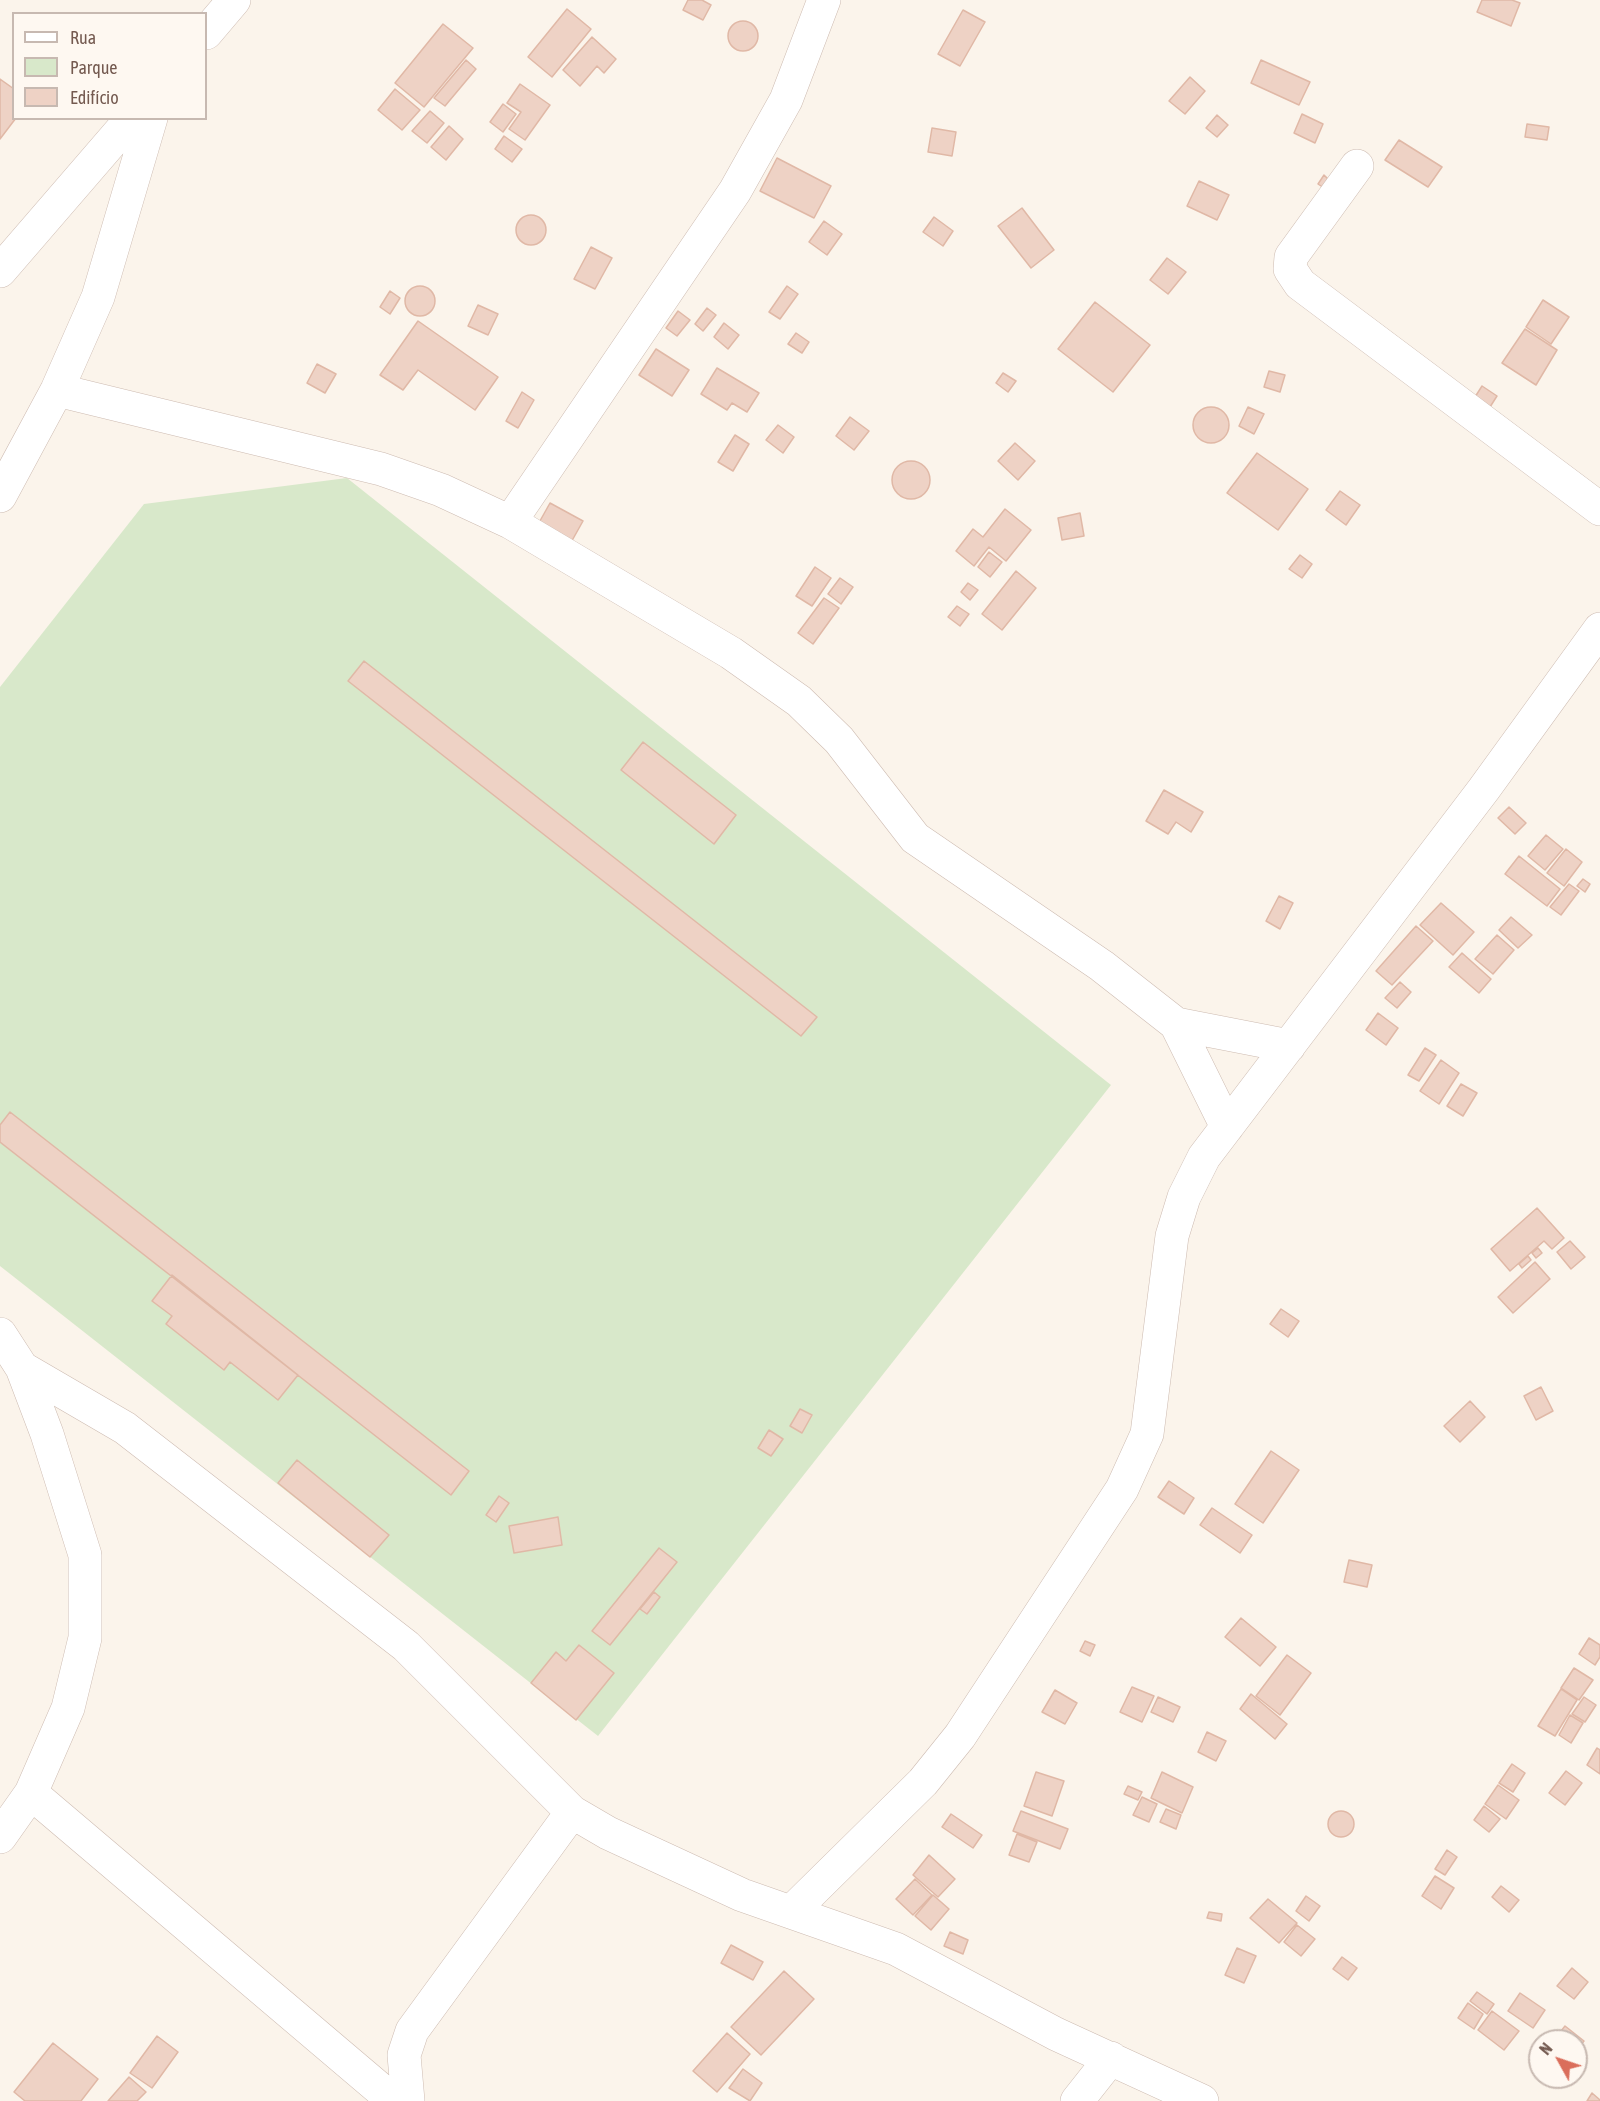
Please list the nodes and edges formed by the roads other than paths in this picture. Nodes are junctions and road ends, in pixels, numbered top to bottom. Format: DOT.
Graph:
graph roads {
  1 [pos="234,0"];
  2 [pos="824,0"];
  3 [pos="207,32"];
  4 [pos="130,120"];
  5 [pos="150,120"];
  6 [pos="1357,166"];
  7 [pos="0,270"];
  8 [pos="57,390"];
  9 [pos="0,496"];
  10 [pos="1600,509"];
  11 [pos="510,522"];
  12 [pos="1600,629"];
  13 [pos="1176,1024"];
  14 [pos="1289,1046"];
  15 [pos="1227,1127"];
  16 [pos="0,1334"];
  17 [pos="22,1368"];
  18 [pos="31,1793"];
  19 [pos="572,1812"];
  20 [pos="0,1837"];
  21 [pos="791,1912"];
  22 [pos="1111,2058"];
  23 [pos="394,2101"];
  24 [pos="408,2101"];
  25 [pos="1077,2101"];
  26 [pos="1202,2101"];
  1 -- 3 [label="street"];
  2 -- 11 [label="street"];
  4 -- 7 [label="street"];
  5 -- 8 [label="street"];
  6 -- 10 [label="street"];
  8 -- 9 [label="street"];
  8 -- 11 [label="street"];
  11 -- 13 [label="street"];
  12 -- 14 [label="street"];
  13 -- 14 [label="street"];
  13 -- 15 [label="street"];
  14 -- 15 [label="street"];
  15 -- 21 [label="street"];
  16 -- 17 [label="street"];
  17 -- 18 [label="street"];
  17 -- 19 [label="street"];
  18 -- 20 [label="street"];
  18 -- 23 [label="street"];
  19 -- 21 [label="street"];
  19 -- 24 [label="street"];
  21 -- 22 [label="street"];
  22 -- 25 [label="street"];
  22 -- 26 [label="street"];
}
